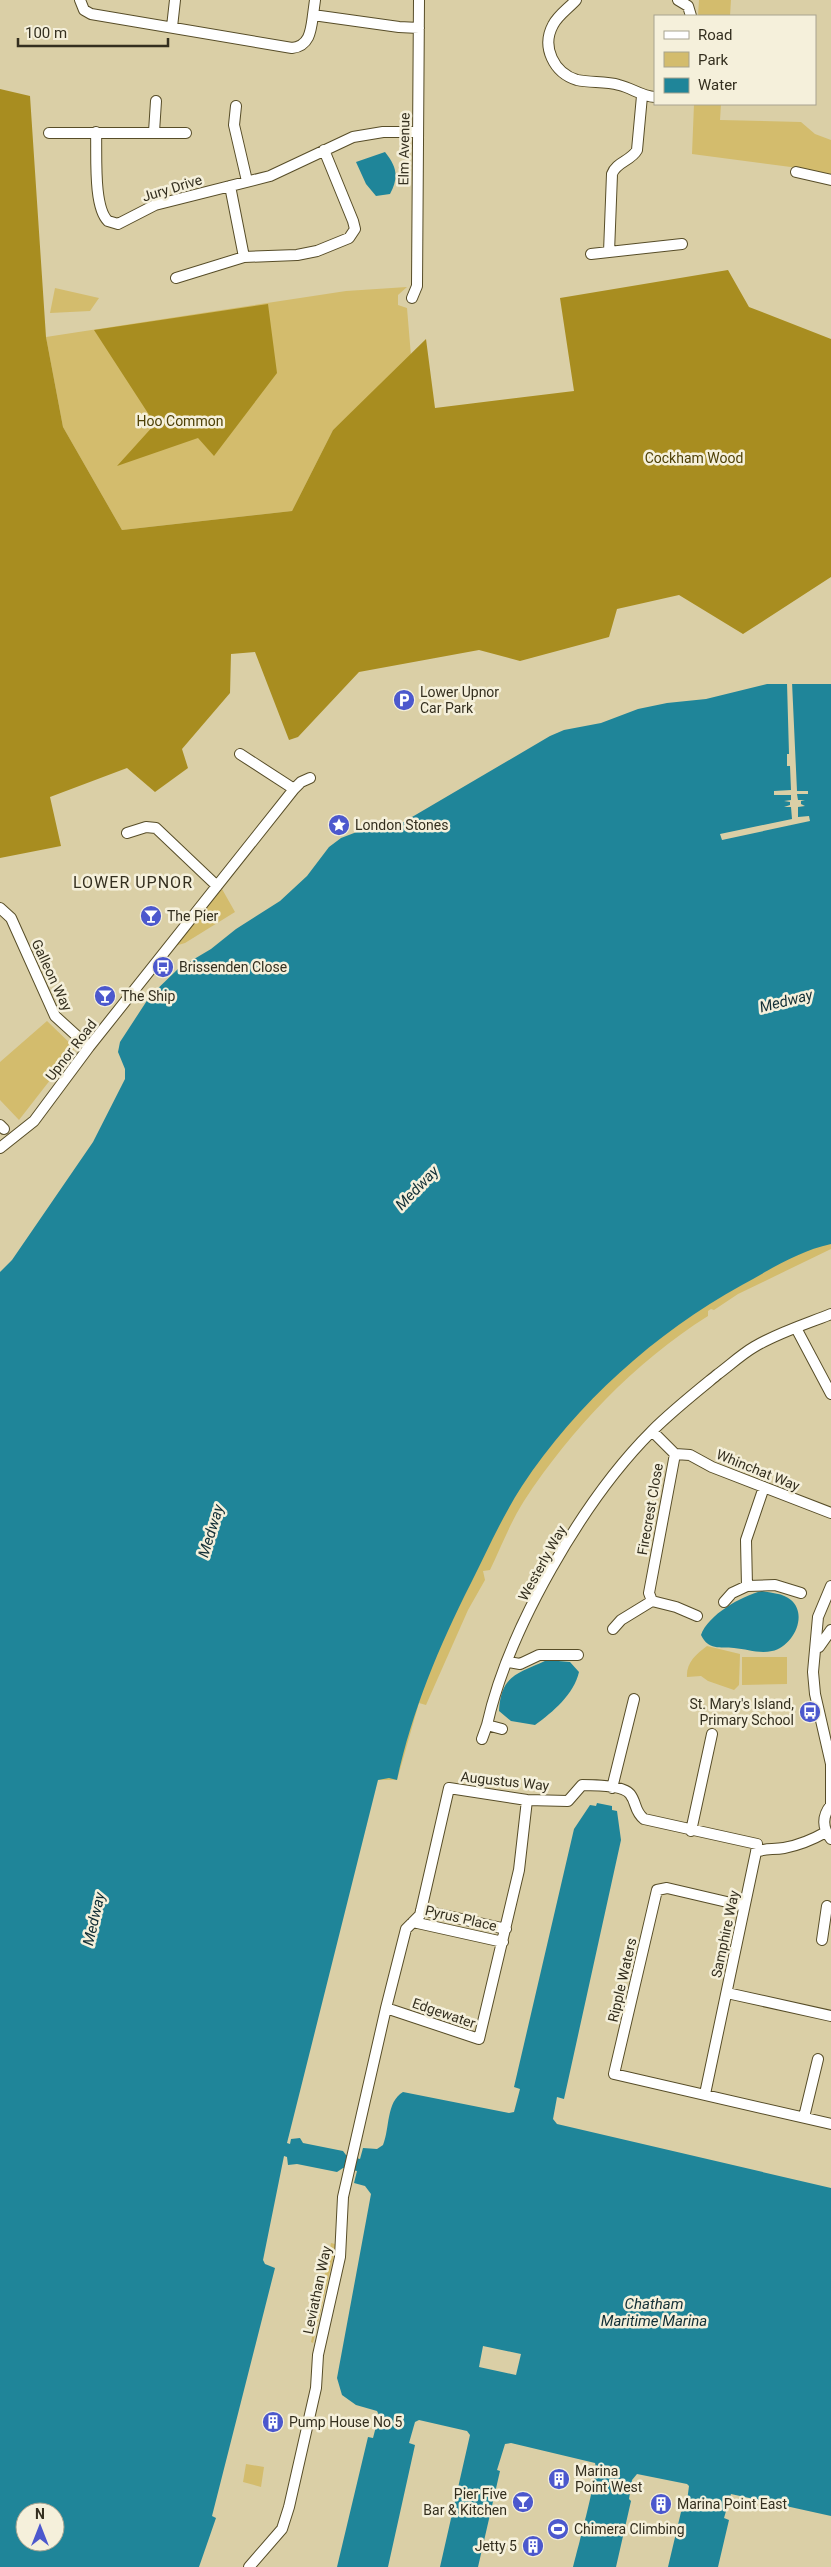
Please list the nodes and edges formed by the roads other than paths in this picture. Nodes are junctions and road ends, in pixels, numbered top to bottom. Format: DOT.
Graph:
graph roads {
  1 [pos="80,0"];
  2 [pos="175,0"];
  3 [pos="315,0"];
  4 [pos="419,0"];
  5 [pos="576,0"];
  6 [pos="678,0"];
  7 [pos="313,15"];
  8 [pos="692,15"];
  9 [pos="172,27"];
  10 [pos="419,28"];
  11 [pos="642,96"];
  12 [pos="654,97"];
  13 [pos="156,101"];
  14 [pos="236,106"];
  15 [pos="96,132"];
  16 [pos="154,132"];
  17 [pos="417,132"];
  18 [pos="49,133"];
  19 [pos="186,133"];
  20 [pos="324,150"];
  21 [pos="796,172"];
  22 [pos="831,180"];
  23 [pos="247,181"];
  24 [pos="230,186"];
  25 [pos="682,244"];
  26 [pos="609,252"];
  27 [pos="590,254"];
  28 [pos="244,257"];
  29 [pos="176,278"];
  30 [pos="412,298"];
  31 [pos="240,754"];
  32 [pos="310,778"];
  33 [pos="294,789"];
  34 [pos="128,833"];
  35 [pos="217,886"];
  36 [pos="0,908"];
  37 [pos="90,1047"];
  38 [pos="0,1148"];
  39 [pos="831,1314"];
  40 [pos="796,1328"];
  41 [pos="831,1394"];
  42 [pos="652,1431"];
  43 [pos="675,1454"];
  44 [pos="764,1487"];
  45 [pos="831,1513"];
  46 [pos="747,1586"];
  47 [pos="831,1586"];
  48 [pos="801,1593"];
  49 [pos="652,1601"];
  50 [pos="724,1602"];
  51 [pos="697,1616"];
  52 [pos="613,1629"];
  53 [pos="831,1630"];
  54 [pos="816,1655"];
  55 [pos="578,1656"];
  56 [pos="508,1662"];
  57 [pos="634,1698"];
  58 [pos="487,1725"];
  59 [pos="502,1729"];
  60 [pos="712,1734"];
  61 [pos="482,1739"];
  62 [pos="831,1764"];
  63 [pos="612,1788"];
  64 [pos="527,1800"];
  65 [pos="831,1805"];
  66 [pos="687,1830"];
  67 [pos="828,1836"];
  68 [pos="756,1852"];
  69 [pos="744,1906"];
  70 [pos="827,1906"];
  71 [pos="421,1910"];
  72 [pos="413,1922"];
  73 [pos="506,1929"];
  74 [pos="825,1934"];
  75 [pos="502,1942"];
  76 [pos="727,1993"];
  77 [pos="386,2008"];
  78 [pos="831,2016"];
  79 [pos="818,2059"];
  80 [pos="705,2094"];
  81 [pos="804,2117"];
  82 [pos="831,2124"];
  83 [pos="249,2567"];
  1 -- 9 [label="street"];
  2 -- 9 [label="street"];
  3 -- 7 [label="street"];
  4 -- 10 [label="street, Elm Avenue"];
  5 -- 11 [label="street"];
  6 -- 8 [label="street"];
  7 -- 9 [label="street"];
  7 -- 10 [label="street"];
  10 -- 17 [label="street, Elm Avenue"];
  11 -- 12 [label="street"];
  11 -- 26 [label="street"];
  13 -- 16 [label="street"];
  14 -- 23 [label="street"];
  15 -- 16 [label="street"];
  15 -- 18 [label="street"];
  15 -- 24 [label="street, Jury Drive"];
  16 -- 19 [label="street"];
  17 -- 20 [label="street, Jury Drive"];
  17 -- 30 [label="street, Elm Avenue"];
  20 -- 23 [label="street, Jury Drive"];
  20 -- 28 [label="street"];
  21 -- 22 [label="street"];
  23 -- 24 [label="street, Jury Drive"];
  24 -- 28 [label="street"];
  25 -- 26 [label="street"];
  26 -- 27 [label="street"];
  28 -- 29 [label="street"];
  31 -- 33 [label="street"];
  32 -- 33 [label="street, Upnor Road"];
  33 -- 35 [label="street, Upnor Road"];
  34 -- 35 [label="street"];
  35 -- 37 [label="street, Upnor Road"];
  36 -- 37 [label="street, Galleon Way"];
  37 -- 38 [label="street, Upnor Road"];
  39 -- 40 [label="street, Westerly Way"];
  40 -- 41 [label="street"];
  40 -- 42 [label="street, Westerly Way"];
  42 -- 43 [label="street, Firecrest Close"];
  42 -- 56 [label="street, Westerly Way"];
  43 -- 44 [label="street, Whinchat Way"];
  43 -- 49 [label="street, Firecrest Close"];
  44 -- 45 [label="street, Whinchat Way"];
  44 -- 46 [label="street"];
  46 -- 48 [label="street"];
  46 -- 50 [label="street"];
  47 -- 54 [label="street"];
  49 -- 51 [label="street"];
  49 -- 52 [label="street"];
  53 -- 54 [label="street"];
  54 -- 62 [label="street"];
  55 -- 56 [label="street"];
  56 -- 58 [label="street, Westerly Way"];
  57 -- 63 [label="street"];
  58 -- 59 [label="street"];
  58 -- 61 [label="street, Westerly Way"];
  60 -- 66 [label="street"];
  62 -- 65 [label="street"];
  63 -- 64 [label="street, Augustus Way"];
  63 -- 66 [label="street, Augustus Way"];
  64 -- 71 [label="street, Augustus Way"];
  64 -- 73 [label="street, Edgewater"];
  65 -- 67 [label="street"];
  66 -- 68 [label="street"];
  67 -- 68 [label="street"];
  68 -- 69 [label="street, Samphire Way"];
  69 -- 76 [label="street, Samphire Way"];
  69 -- 80 [label="street, Ripple Waters"];
  70 -- 74 [label="street"];
  71 -- 72 [label="street"];
  71 -- 73 [label="street, Pyrus Place"];
  72 -- 75 [label="street, Pyrus Place"];
  72 -- 77 [label="street"];
  73 -- 75 [label="street, Edgewater"];
  75 -- 77 [label="street, Edgewater"];
  76 -- 78 [label="street"];
  76 -- 80 [label="street, Samphire Way"];
  77 -- 83 [label="street, Leviathan Way"];
  79 -- 81 [label="street"];
  80 -- 81 [label="street"];
  81 -- 82 [label="street"];
}
